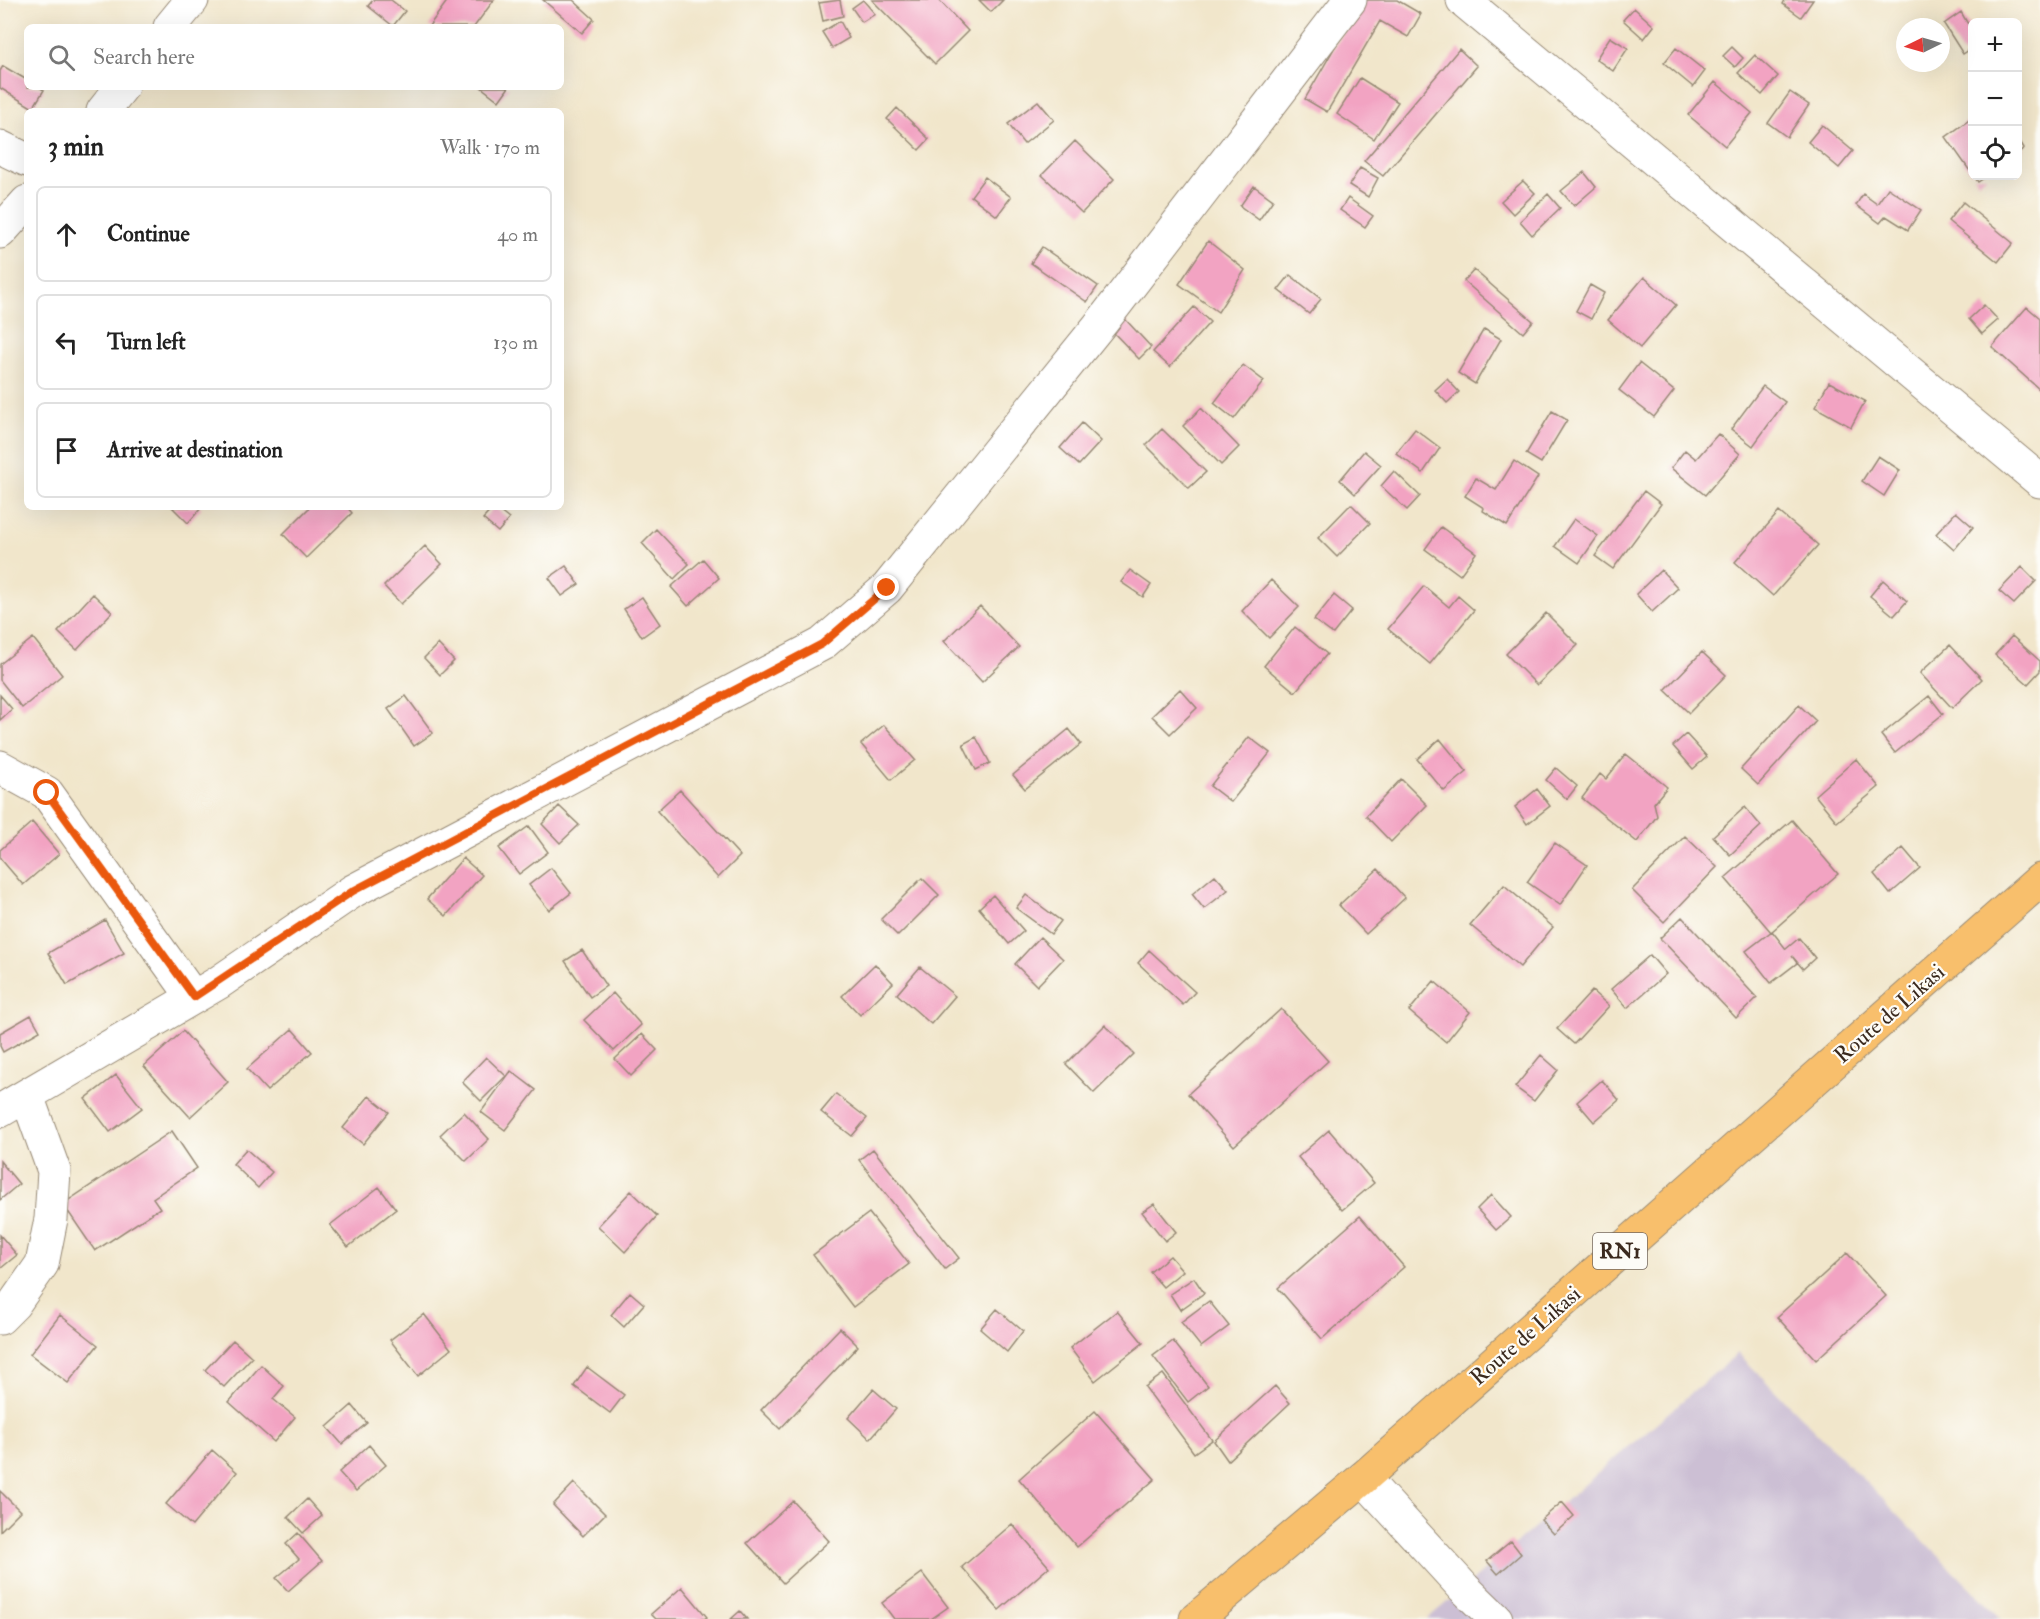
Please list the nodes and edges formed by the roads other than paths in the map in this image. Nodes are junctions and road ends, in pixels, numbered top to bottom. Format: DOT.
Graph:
graph roads {
  1 [pos="192,0"];
  2 [pos="1350,0"];
  3 [pos="1463,0"];
  4 [pos="172,24"];
  5 [pos="120,90"];
  6 [pos="105,108"];
  7 [pos="0,147"];
  8 [pos="24,159"];
  9 [pos="24,205"];
  10 [pos="0,232"];
  11 [pos="2040,481"];
  12 [pos="0,767"];
  13 [pos="2040,880"];
  14 [pos="194,997"];
  15 [pos="14,1104"];
  16 [pos="0,1318"];
  17 [pos="1363,1478"];
  18 [pos="1196,1619"];
  19 [pos="1496,1619"];
  1 -- 4 [label="street"];
  2 -- 14 [label="street"];
  3 -- 11 [label="street"];
  5 -- 6 [label="street"];
  7 -- 8 [label="street"];
  9 -- 10 [label="street"];
  12 -- 14 [label="street"];
  13 -- 17 [label="highway, Route de Likasi / RN1"];
  14 -- 15 [label="street"];
  15 -- 16 [label="street"];
  17 -- 18 [label="highway, Route de Likasi / RN1"];
  17 -- 19 [label="street"];
}
